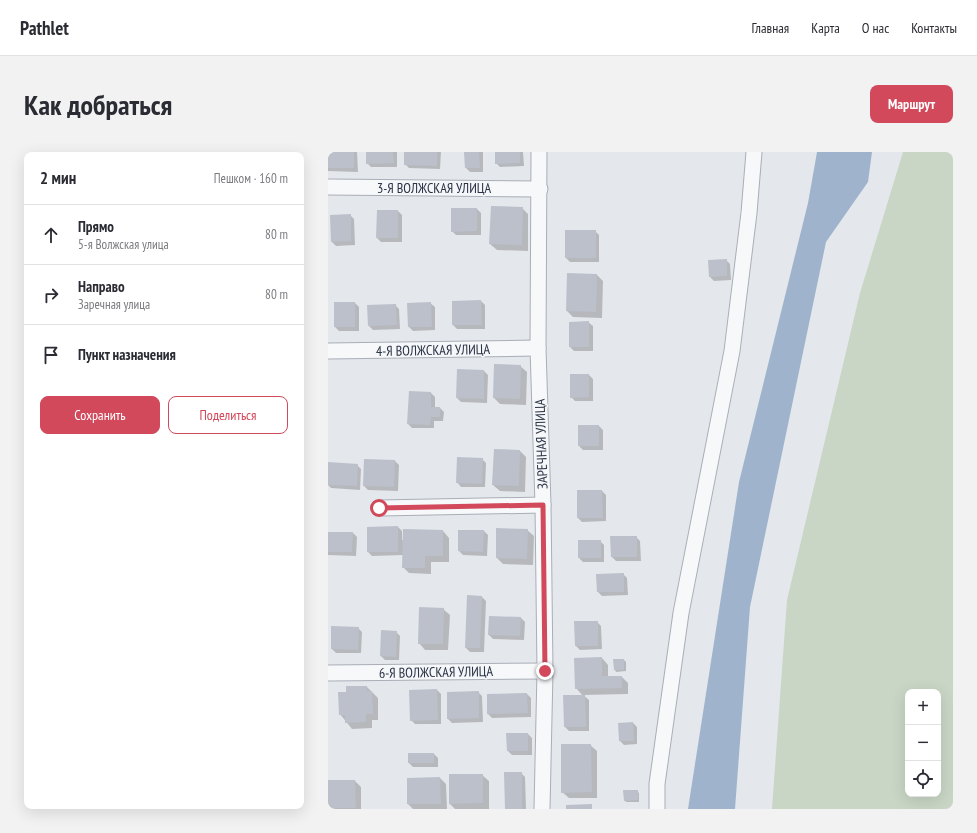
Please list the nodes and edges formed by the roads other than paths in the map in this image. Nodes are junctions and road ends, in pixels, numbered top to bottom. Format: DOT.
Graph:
graph roads {
  1 [pos="539,152"];
  2 [pos="754,152"];
  3 [pos="328,187"];
  4 [pos="540,189"];
  5 [pos="538,348"];
  6 [pos="328,351"];
  7 [pos="543,505"];
  8 [pos="379,508"];
  9 [pos="545,671"];
  10 [pos="328,673"];
  11 [pos="542,809"];
  12 [pos="657,809"];
  1 -- 4 [label="street, ЗАРЕЧНАЯ УЛИЦА"];
  2 -- 12 [label="street"];
  3 -- 4 [label="street, 3-Я ВОЛЖСКАЯ УЛИЦА"];
  4 -- 5 [label="street, ЗАРЕЧНАЯ УЛИЦА"];
  5 -- 6 [label="street, 4-Я ВОЛЖСКАЯ УЛИЦА"];
  5 -- 7 [label="street, ЗАРЕЧНАЯ УЛИЦА"];
  7 -- 8 [label="street"];
  7 -- 9 [label="street, ЗАРЕЧНАЯ УЛИЦА"];
  9 -- 10 [label="street, 6-Я ВОЛЖСКАЯ УЛИЦА"];
  9 -- 11 [label="street, ЗАРЕЧНАЯ УЛИЦА"];
}
